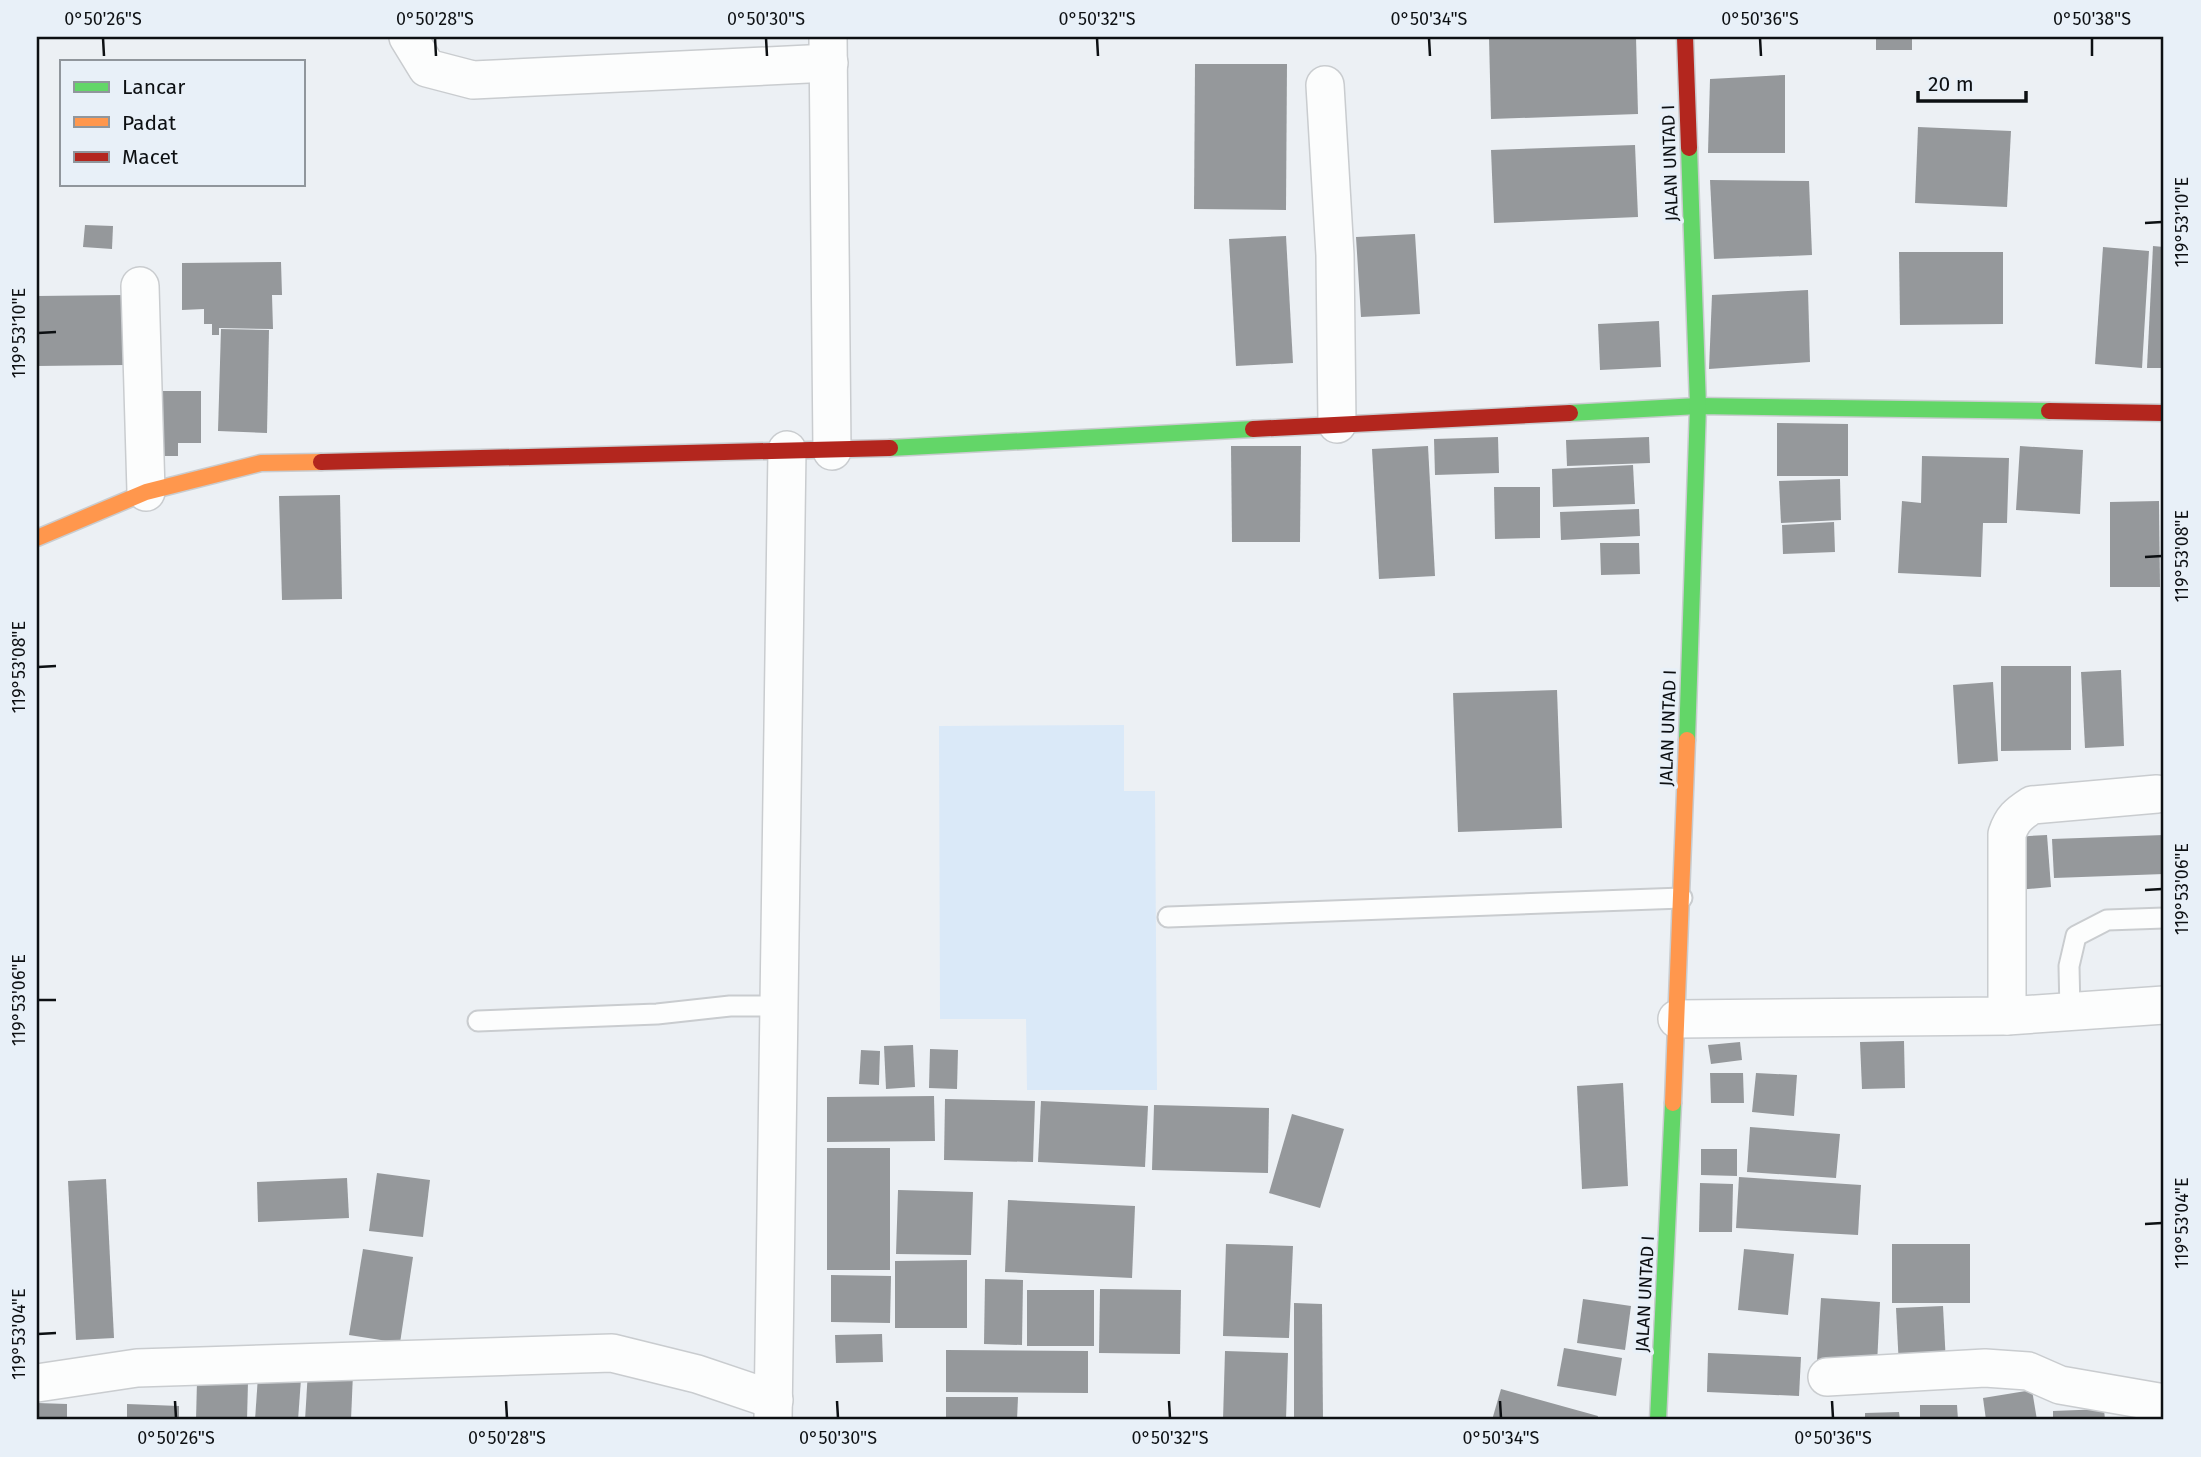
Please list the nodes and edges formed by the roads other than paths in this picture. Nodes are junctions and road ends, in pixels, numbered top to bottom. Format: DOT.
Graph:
graph roads {
  1 [pos="408,37"];
  2 [pos="1685,37"];
  3 [pos="829,50"];
  4 [pos="1325,85"];
  5 [pos="140,286"];
  6 [pos="1698,405"];
  7 [pos="2164,414"];
  8 [pos="1337,425"];
  9 [pos="787,450"];
  10 [pos="832,451"];
  11 [pos="146,492"];
  12 [pos="37,538"];
  13 [pos="2157,794"];
  14 [pos="1682,898"];
  15 [pos="1168,917"];
  16 [pos="2164,918"];
  17 [pos="2164,1005"];
  18 [pos="779,1006"];
  19 [pos="2070,1011"];
  20 [pos="2007,1016"];
  21 [pos="1676,1018"];
  22 [pos="478,1021"];
  23 [pos="1827,1377"];
  24 [pos="37,1383"];
  25 [pos="2164,1404"];
  26 [pos="774,1410"];
  27 [pos="1658,1420"];
  1 -- 3 [label="street"];
  2 -- 6 [label="street, JALAN UNTAD I"];
  3 -- 10 [label="street"];
  4 -- 8 [label="street"];
  5 -- 11 [label="street"];
  6 -- 7 [label="street"];
  6 -- 8 [label="street"];
  6 -- 14 [label="street, JALAN UNTAD I"];
  8 -- 10 [label="street"];
  9 -- 10 [label="street"];
  9 -- 11 [label="street"];
  9 -- 18 [label="street"];
  11 -- 12 [label="street"];
  13 -- 20 [label="street"];
  14 -- 15 [label="lane"];
  14 -- 21 [label="street, JALAN UNTAD I"];
  16 -- 19 [label="lane"];
  17 -- 19 [label="street"];
  18 -- 22 [label="lane"];
  18 -- 26 [label="street"];
  19 -- 20 [label="street"];
  20 -- 21 [label="street"];
  21 -- 27 [label="street, JALAN UNTAD I"];
  23 -- 25 [label="street"];
  24 -- 26 [label="street"];
}
